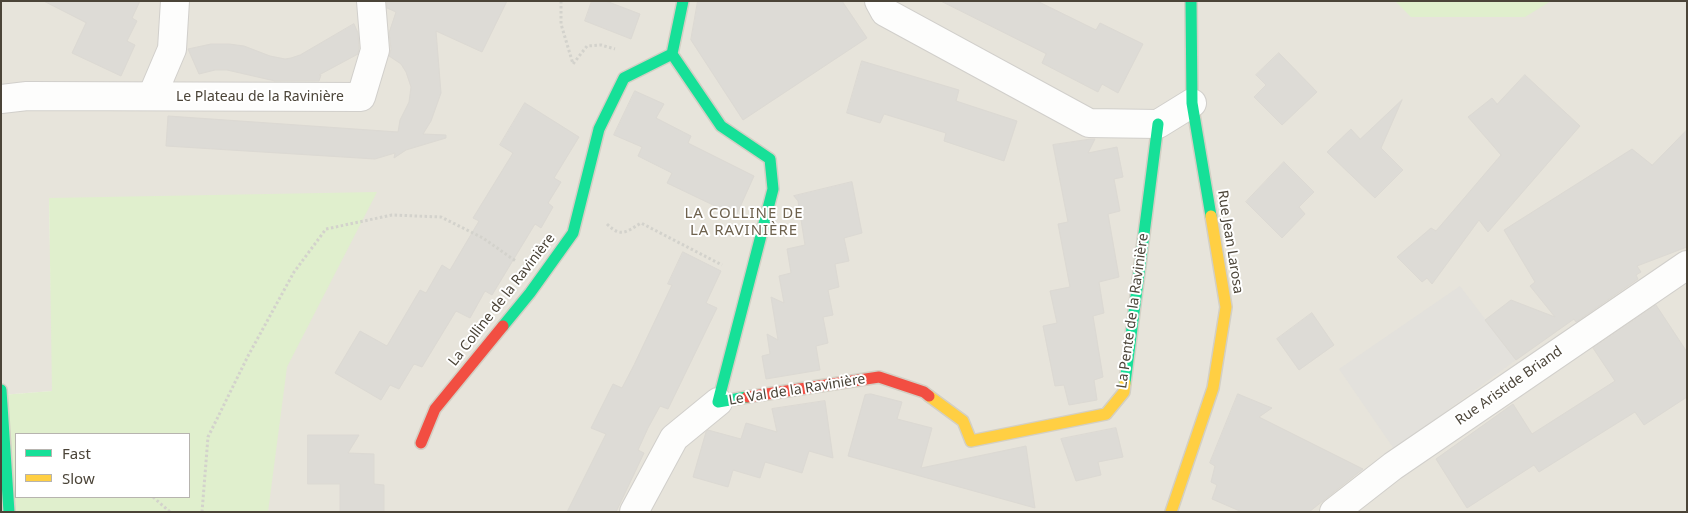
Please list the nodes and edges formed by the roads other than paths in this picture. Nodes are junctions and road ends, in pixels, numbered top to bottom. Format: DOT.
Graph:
graph roads {
  1 [pos="175,1"];
  2 [pos="371,1"];
  3 [pos="683,1"];
  4 [pos="879,1"];
  5 [pos="1191,1"];
  6 [pos="672,54"];
  7 [pos="152,96"];
  8 [pos="1,99"];
  9 [pos="1192,103"];
  10 [pos="1158,124"];
  11 [pos="1687,265"];
  12 [pos="1,390"];
  13 [pos="718,402"];
  14 [pos="971,441"];
  15 [pos="421,442"];
  16 [pos="10,512"];
  17 [pos="634,512"];
  18 [pos="1171,512"];
  19 [pos="1334,512"];
  1 -- 7 [label="street, Le Plateau de la Ravinière"];
  2 -- 7 [label="street, Le Plateau de la Ravinière"];
  3 -- 6 [label="street"];
  4 -- 10 [label="street"];
  5 -- 9 [label="street, Rue Jean Larosa"];
  6 -- 13 [label="street, Le Val de la Ravinière"];
  6 -- 15 [label="street, La Colline de la Ravinière"];
  7 -- 8 [label="street, Le Plateau de la Ravinière"];
  9 -- 10 [label="street"];
  9 -- 18 [label="street, Rue Jean Larosa"];
  10 -- 14 [label="street, La Pente de la Ravinière"];
  11 -- 19 [label="street, Rue Aristide Briand"];
  12 -- 16 [label="street"];
  13 -- 14 [label="street, Le Val de la Ravinière"];
  13 -- 17 [label="street, Le Val de la Ravinière"];
}
